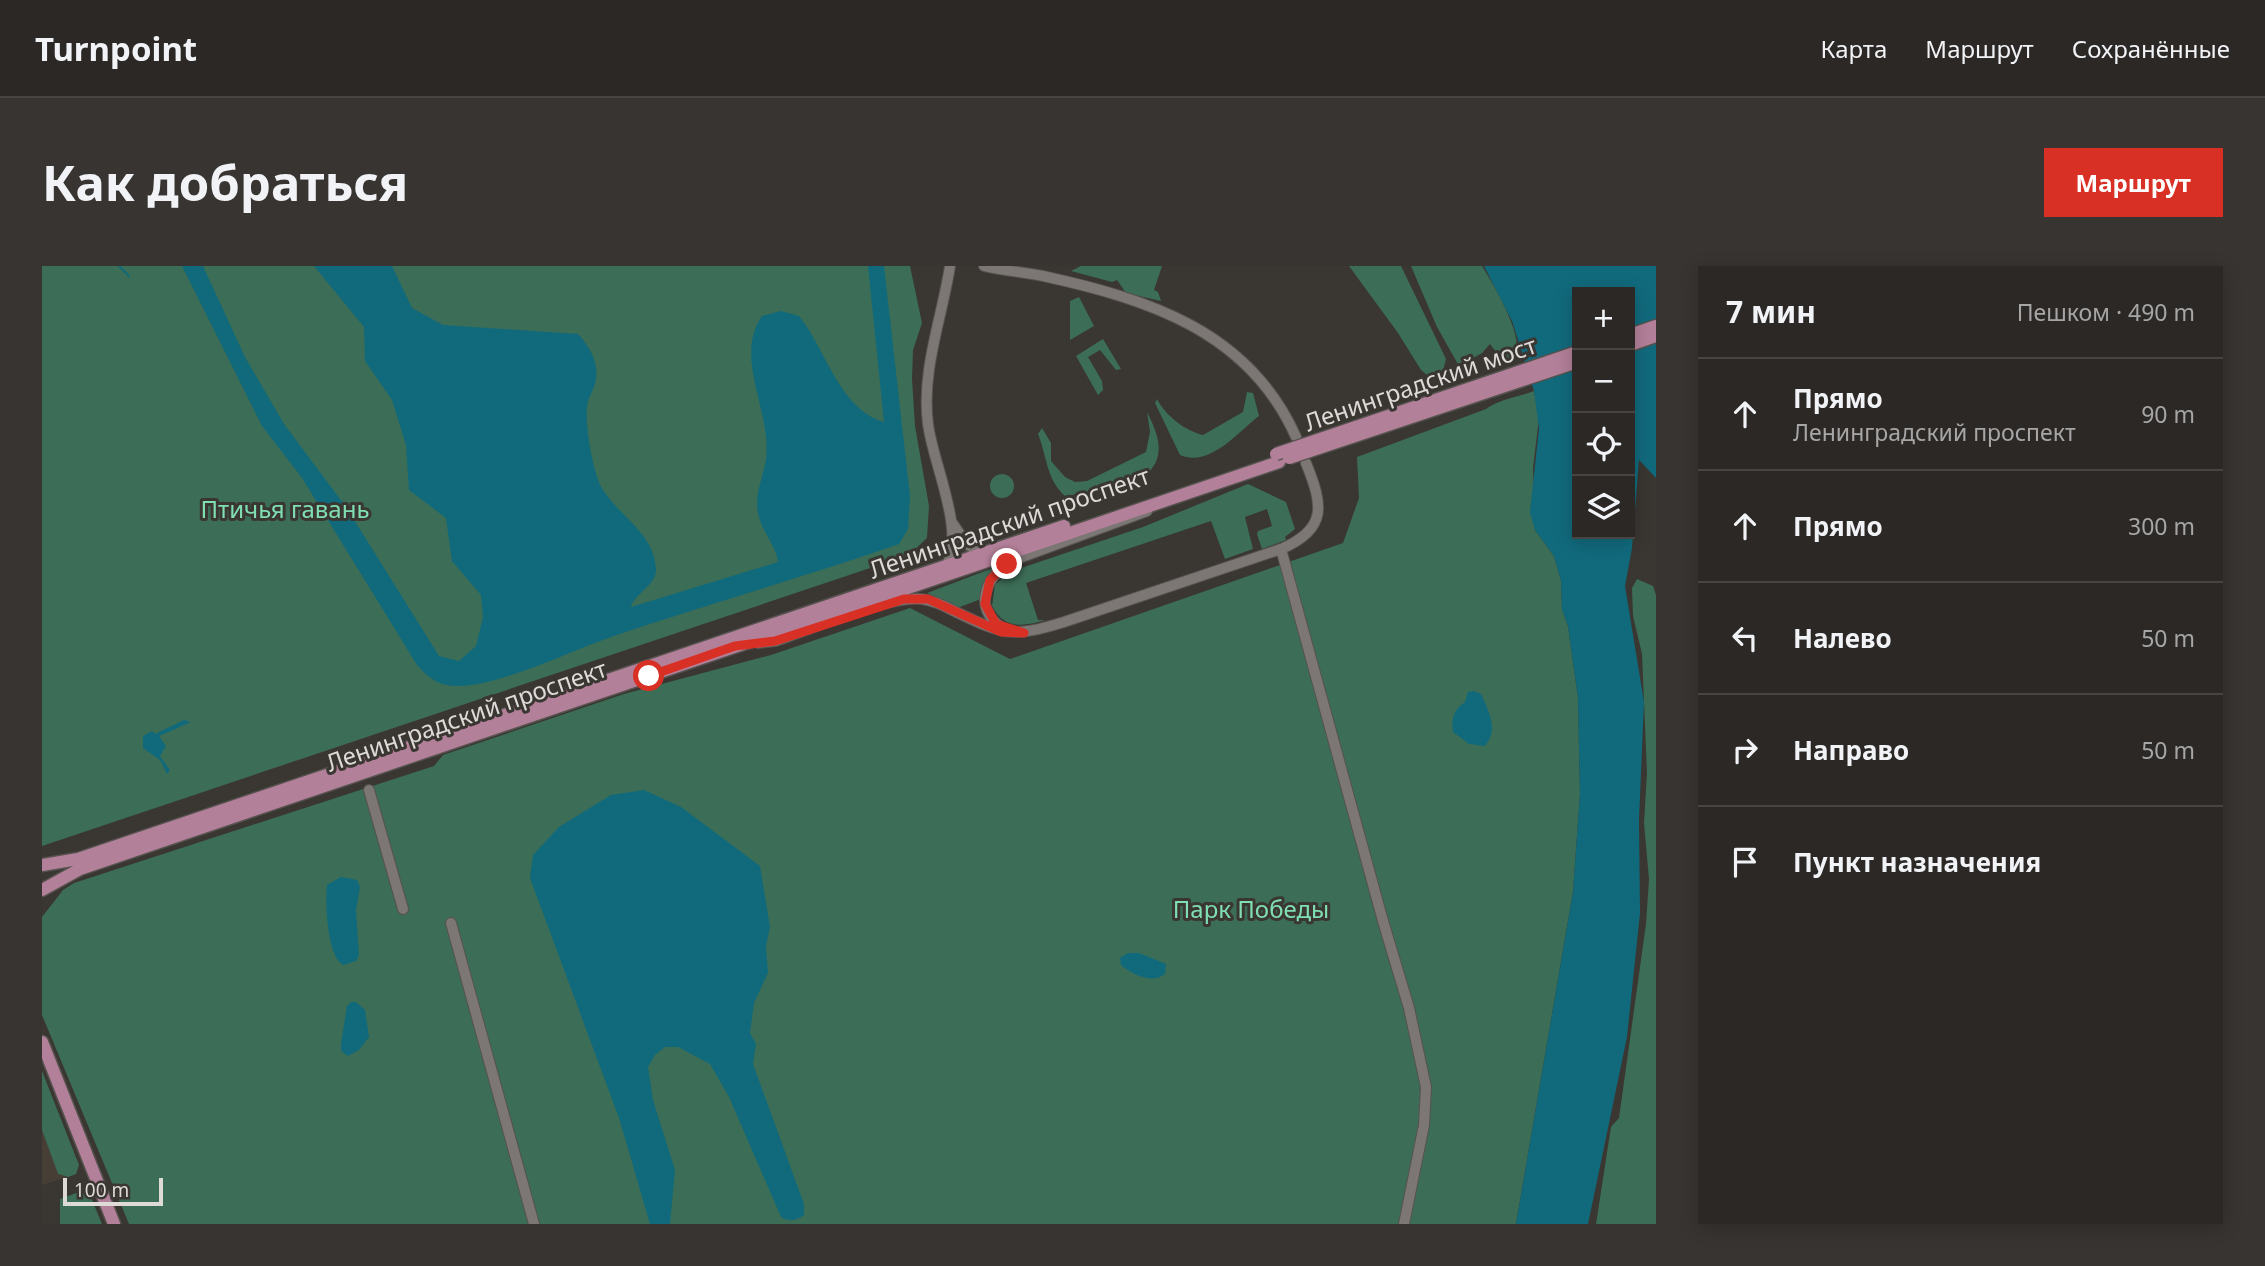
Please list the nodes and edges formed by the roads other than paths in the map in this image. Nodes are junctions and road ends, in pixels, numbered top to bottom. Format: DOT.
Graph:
graph roads {
  1 [pos="950,266"];
  2 [pos="984,266"];
  3 [pos="1656,326"];
  4 [pos="1635,333"];
  5 [pos="1656,336"];
  6 [pos="1635,343"];
  7 [pos="1572,354"];
  8 [pos="1572,364"];
  9 [pos="1296,437"];
  10 [pos="1277,458"];
  11 [pos="1306,463"];
  12 [pos="1166,500"];
  13 [pos="951,521"];
  14 [pos="1281,549"];
  15 [pos="980,554"];
  16 [pos="947,565"];
  17 [pos="1024,633"];
  18 [pos="735,646"];
  19 [pos="369,790"];
  20 [pos="42,866"];
  21 [pos="42,890"];
  22 [pos="403,909"];
  23 [pos="451,923"];
  24 [pos="42,1042"];
  25 [pos="114,1224"];
  26 [pos="534,1224"];
  27 [pos="1404,1224"];
  1 -- 13 [label="street"];
  2 -- 9 [label="street"];
  3 -- 4 [label="main road"];
  5 -- 6 [label="main road"];
  7 -- 10 [label="main road, Ленинградский мост, bridge"];
  8 -- 10 [label="main road, Ленинградский мост, bridge"];
  10 -- 12 [label="main road, Ленинградский проспект"];
  10 -- 15 [label="main road, Ленинградский проспект"];
  11 -- 14 [label="street"];
  12 -- 17 [label="street"];
  12 -- 18 [label="main road, Ленинградский проспект"];
  13 -- 15 [label="street"];
  13 -- 16 [label="street"];
  14 -- 17 [label="street"];
  14 -- 27 [label="street"];
  15 -- 16 [label="main road, Ленинградский проспект"];
  16 -- 20 [label="main road, Ленинградский проспект"];
  17 -- 18 [label="street"];
  18 -- 21 [label="main road, Ленинградский проспект"];
  19 -- 22 [label="street"];
  23 -- 26 [label="street"];
  24 -- 25 [label="main road"];
}
